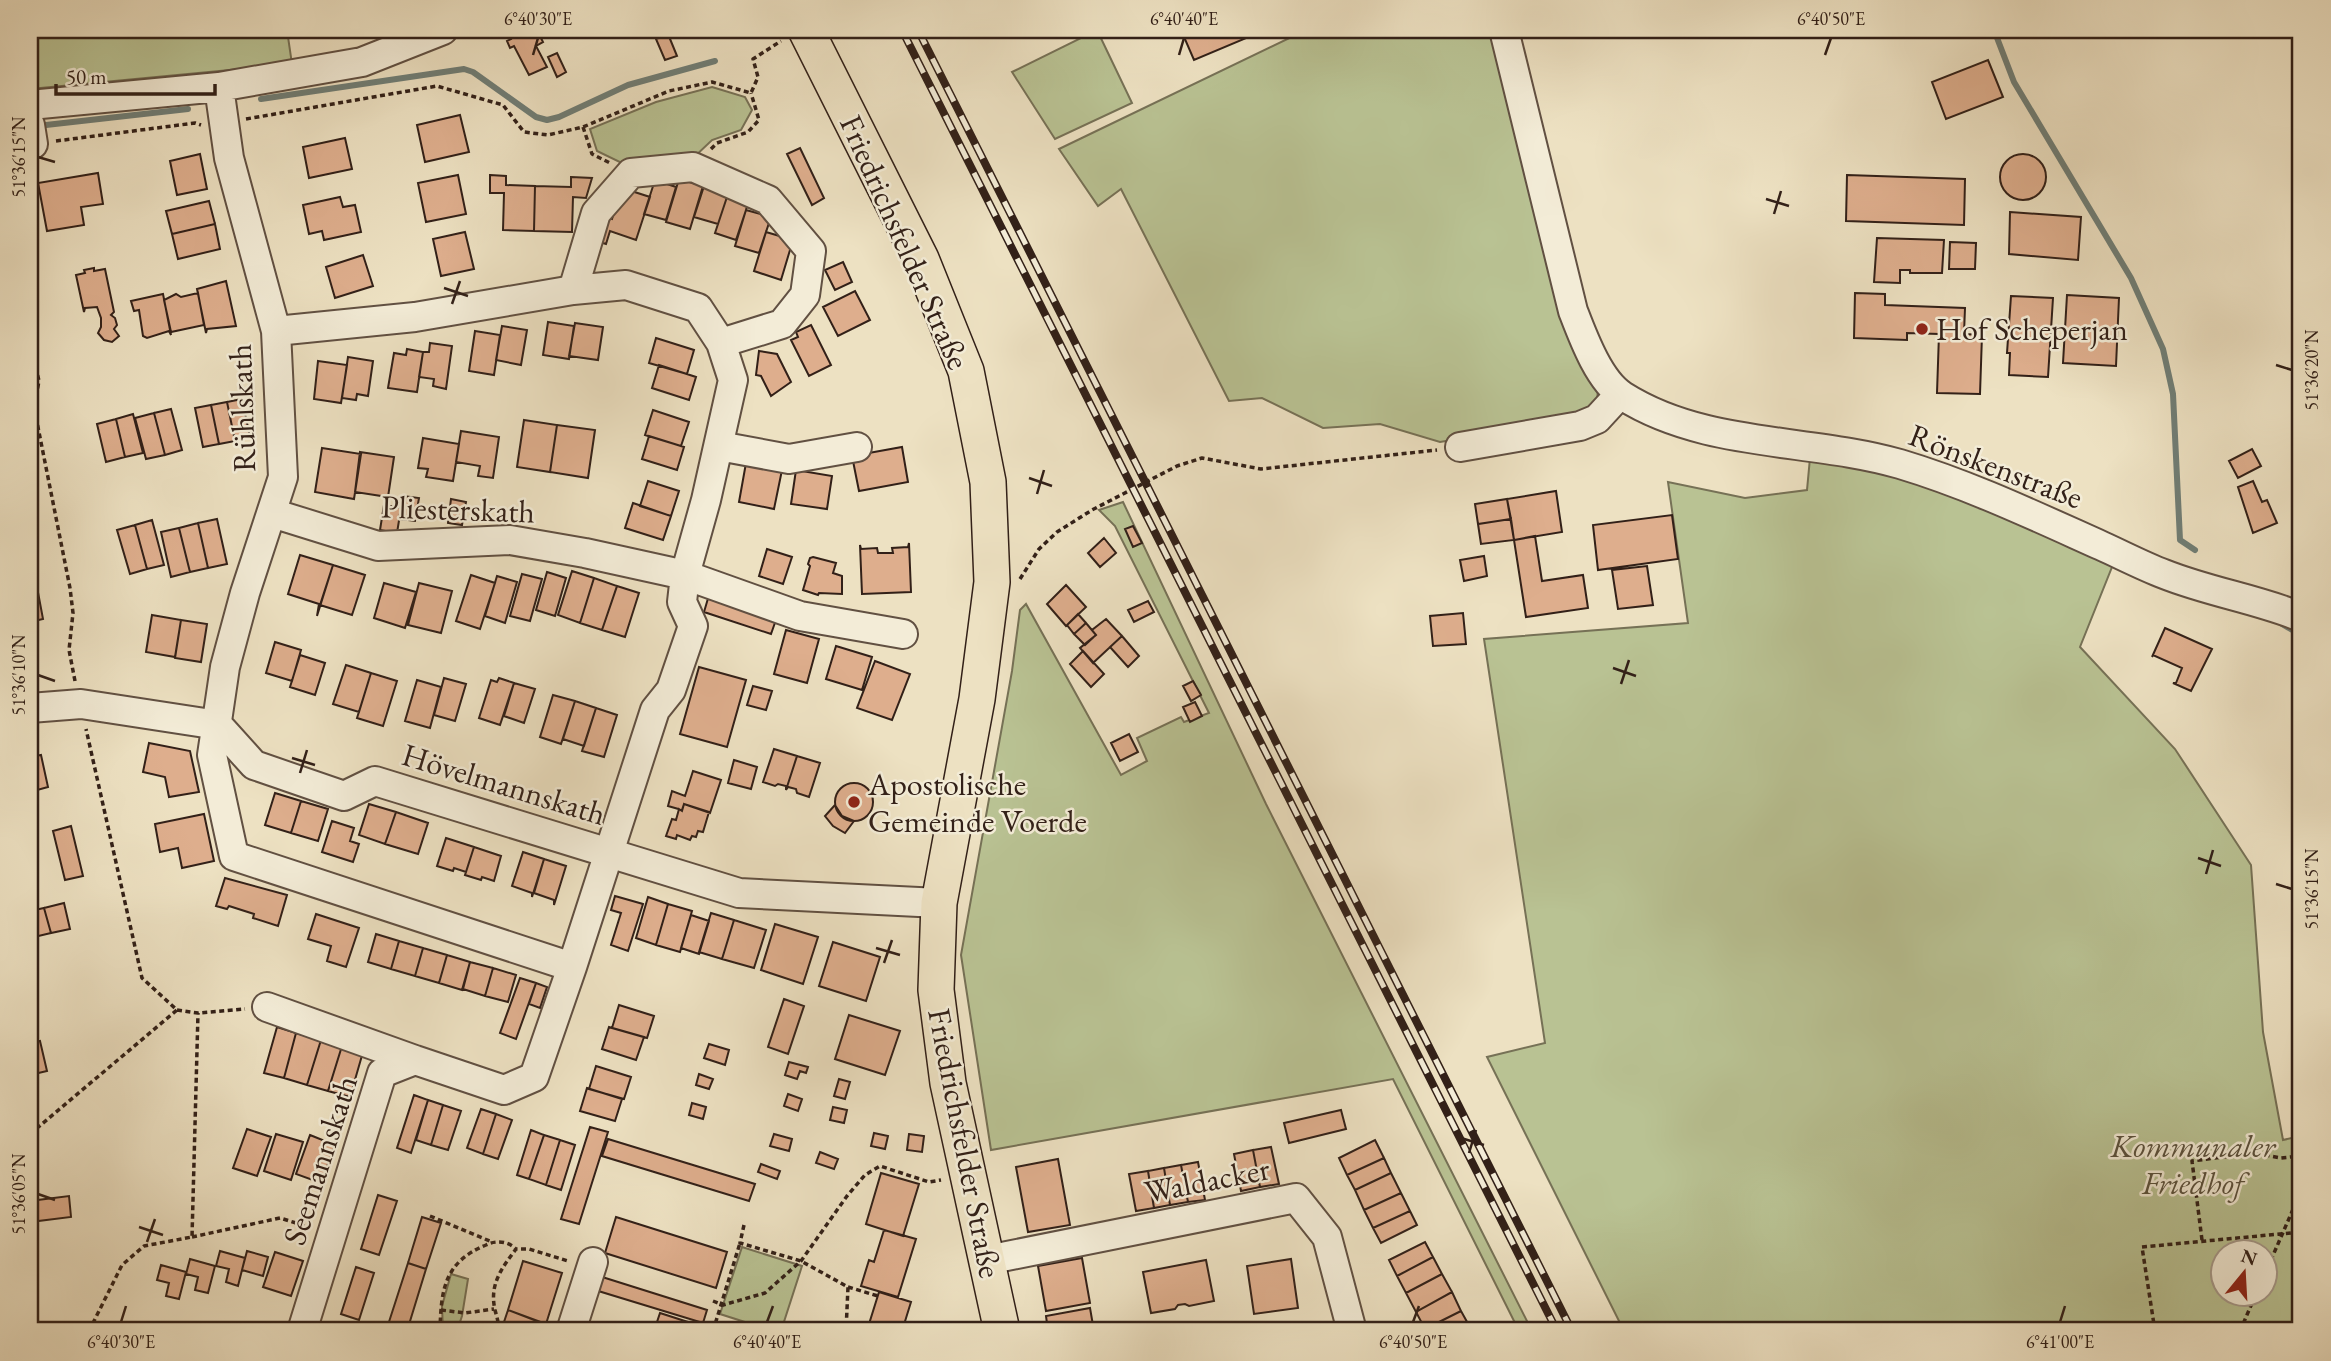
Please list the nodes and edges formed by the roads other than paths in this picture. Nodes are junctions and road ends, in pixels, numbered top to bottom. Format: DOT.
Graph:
graph roads {
  1 [pos="443,30"];
  2 [pos="1504,30"];
  3 [pos="795,35"];
  4 [pos="219,87"];
  5 [pos="31,127"];
  6 [pos="573,290"];
  7 [pos="276,331"];
  8 [pos="721,344"];
  9 [pos="1620,394"];
  10 [pos="719,446"];
  11 [pos="857,447"];
  12 [pos="1460,447"];
  13 [pos="272,513"];
  14 [pos="685,575"];
  15 [pos="2301,617"];
  16 [pos="902,634"];
  17 [pos="30,708"];
  18 [pos="218,725"];
  19 [pos="609,853"];
  20 [pos="939,903"];
  21 [pos="572,967"];
  22 [pos="267,1007"];
  23 [pos="415,1060"];
  24 [pos="987,1260"];
  25 [pos="592,1265"];
  26 [pos="304,1324"];
  27 [pos="574,1331"];
  28 [pos="1002,1331"];
  29 [pos="1352,1331"];
  1 -- 4 [label="street"];
  2 -- 9 [label="street, Rönskenstraße"];
  3 -- 20 [label="main road, Friedrichsfelder Straße"];
  4 -- 5 [label="street"];
  4 -- 7 [label="street, Rühlskath"];
  6 -- 7 [label="street"];
  6 -- 8 [label="street"];
  6 -- 8 [label="street"];
  7 -- 13 [label="street, Rühlskath"];
  8 -- 10 [label="street"];
  9 -- 12 [label="street"];
  9 -- 15 [label="street, Rönskenstraße"];
  10 -- 11 [label="street"];
  10 -- 14 [label="street"];
  13 -- 14 [label="street, Pliesterskath"];
  13 -- 18 [label="street, Rühlskath"];
  14 -- 16 [label="street, Pliesterskath"];
  14 -- 19 [label="street"];
  17 -- 18 [label="street"];
  18 -- 19 [label="street, Hövelmannskath"];
  18 -- 21 [label="street"];
  19 -- 20 [label="street, Hövelmannskath"];
  19 -- 21 [label="street"];
  20 -- 24 [label="main road, Friedrichsfelder Straße"];
  21 -- 23 [label="street"];
  22 -- 23 [label="street"];
  23 -- 26 [label="street, Seemannskath"];
  24 -- 28 [label="main road, Friedrichsfelder Straße"];
  24 -- 29 [label="street, Waldacker"];
  25 -- 27 [label="street"];
}
